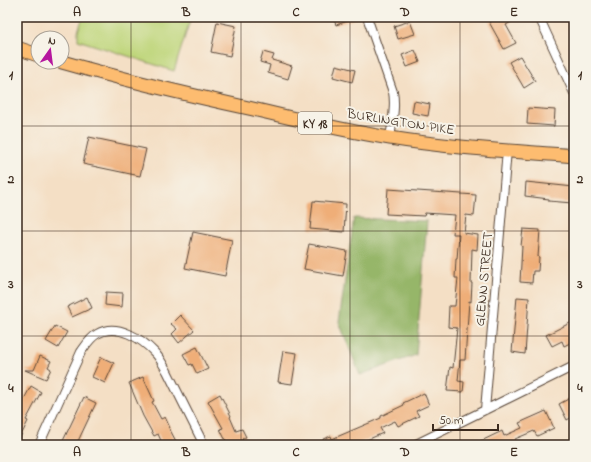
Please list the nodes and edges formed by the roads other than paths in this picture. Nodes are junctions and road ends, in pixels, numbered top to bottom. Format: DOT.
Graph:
graph roads {
  1 [pos="367,17"];
  2 [pos="539,17"];
  3 [pos="17,48"];
  4 [pos="30,52"];
  5 [pos="70,64"];
  6 [pos="574,93"];
  7 [pos="390,138"];
  8 [pos="507,150"];
  9 [pos="574,156"];
  10 [pos="574,366"];
  11 [pos="485,410"];
  12 [pos="39,445"];
  13 [pos="204,445"];
  14 [pos="414,445"];
  1 -- 7 [label="street"];
  2 -- 6 [label="street"];
  3 -- 4 [label="main road"];
  5 -- 7 [label="main road, BURLINGTON PIKE / KY 18"];
  7 -- 8 [label="main road, BURLINGTON PIKE / KY 18"];
  8 -- 9 [label="main road, BURLINGTON PIKE / KY 18"];
  8 -- 11 [label="street, GLENN STREET"];
  10 -- 11 [label="street"];
  11 -- 14 [label="street"];
  12 -- 13 [label="street"];
}
